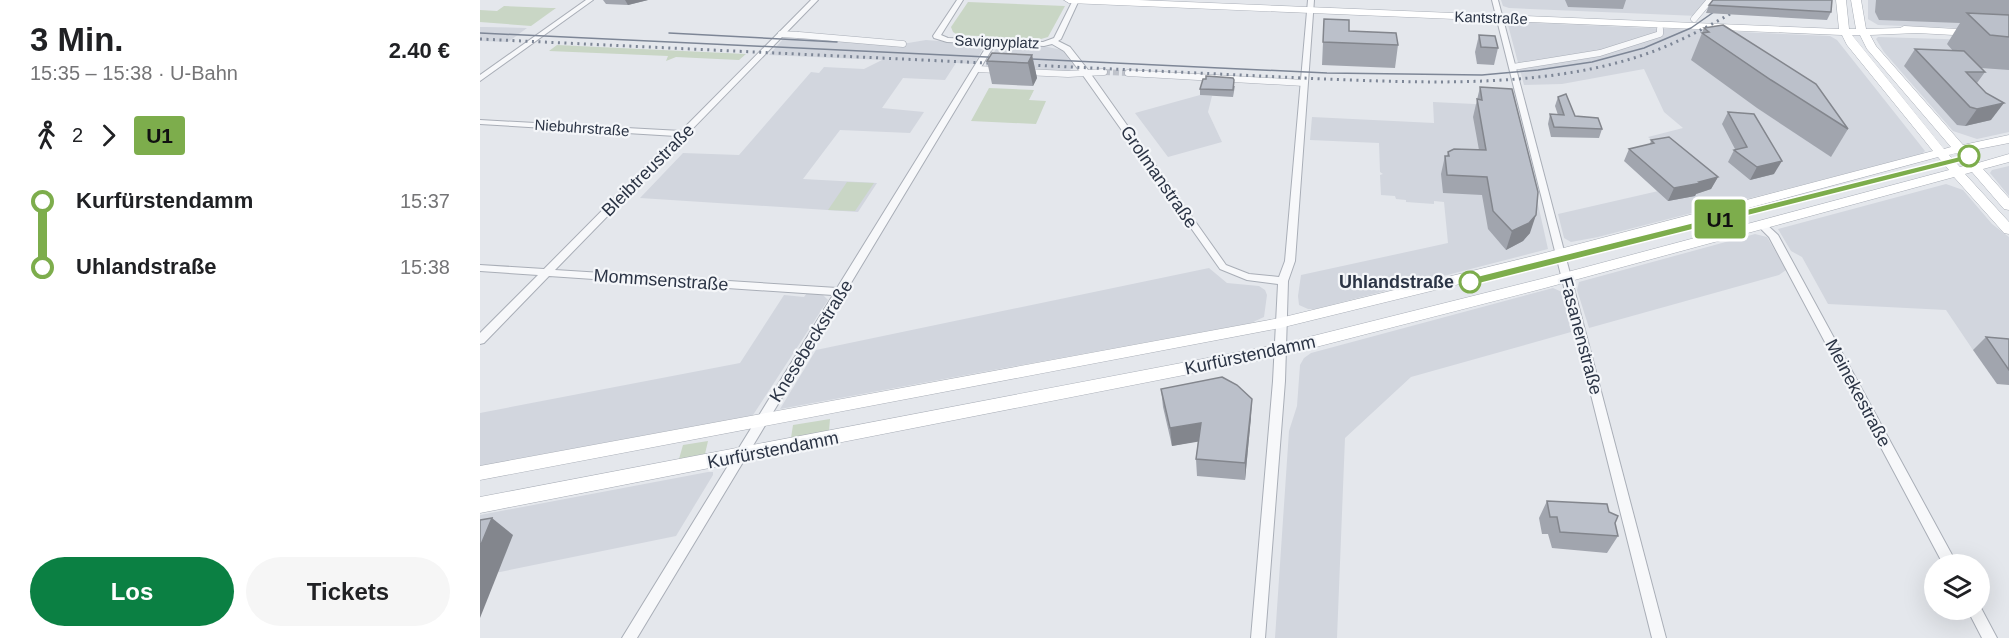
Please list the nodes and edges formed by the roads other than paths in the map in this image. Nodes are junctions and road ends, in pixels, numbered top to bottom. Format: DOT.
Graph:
graph roads {
  1 [pos="590,0"];
  2 [pos="815,0"];
  3 [pos="960,0"];
  4 [pos="1069,0"];
  5 [pos="1076,0"];
  6 [pos="1243,0"];
  7 [pos="1710,0"];
  8 [pos="1841,0"];
  9 [pos="1856,0"];
  10 [pos="1311,4"];
  11 [pos="1497,10"];
  12 [pos="1694,19"];
  13 [pos="1660,29"];
  14 [pos="1843,29"];
  15 [pos="1862,30"];
  16 [pos="781,34"];
  17 [pos="2009,35"];
  18 [pos="993,42"];
  19 [pos="1054,42"];
  20 [pos="914,45"];
  21 [pos="1513,67"];
  22 [pos="977,69"];
  23 [pos="1004,71"];
  24 [pos="1015,71"];
  25 [pos="1085,72"];
  26 [pos="1104,72"];
  27 [pos="1128,73"];
  28 [pos="480,79"];
  29 [pos="1304,82"];
  30 [pos="480,122"];
  31 [pos="683,134"];
  32 [pos="2009,139"];
  33 [pos="1960,149"];
  34 [pos="1941,153"];
  35 [pos="2009,158"];
  36 [pos="1975,167"];
  37 [pos="1956,171"];
  38 [pos="2009,206"];
  39 [pos="1762,225"];
  40 [pos="2009,230"];
  41 [pos="1559,253"];
  42 [pos="480,268"];
  43 [pos="547,272"];
  44 [pos="1565,278"];
  45 [pos="1283,281"];
  46 [pos="842,292"];
  47 [pos="1280,323"];
  48 [pos="480,340"];
  49 [pos="1281,350"];
  50 [pos="760,422"];
  51 [pos="739,456"];
  52 [pos="480,473"];
  53 [pos="480,505"];
  54 [pos="1945,554"];
  55 [pos="1980,620"];
  56 [pos="629,638"];
  57 [pos="1258,638"];
  58 [pos="1659,638"];
  59 [pos="1990,638"];
  1 -- 28 [label="street"];
  2 -- 16 [label="street, Bleibtreustraße"];
  3 -- 18 [label="street, Savignyplatz"];
  4 -- 5 [label="main road, Kantstraße"];
  5 -- 10 [label="main road, Kantstraße"];
  5 -- 19 [label="street, Savignyplatz"];
  6 -- 10 [label="main road, Kantstraße"];
  7 -- 12 [label="street"];
  8 -- 14 [label="main road"];
  9 -- 15 [label="main road"];
  10 -- 11 [label="main road, Kantstraße"];
  10 -- 29 [label="street"];
  11 -- 12 [label="main road, Kantstraße"];
  11 -- 14 [label="main road, Kantstraße"];
  11 -- 21 [label="street, Fasanenstraße"];
  12 -- 14 [label="main road, Kantstraße"];
  13 -- 21 [label="street"];
  14 -- 15 [label="main road, Kantstraße"];
  14 -- 34 [label="main road"];
  15 -- 17 [label="main road, Kantstraße"];
  15 -- 33 [label="main road"];
  16 -- 20 [label="street"];
  16 -- 31 [label="street, Bleibtreustraße"];
  18 -- 19 [label="street, Savignyplatz"];
  18 -- 22 [label="street, Knesebeckstraße"];
  19 -- 25 [label="street, Grolmanstraße"];
  21 -- 41 [label="street, Fasanenstraße"];
  22 -- 23 [label="street"];
  22 -- 46 [label="street, Knesebeckstraße"];
  24 -- 25 [label="street"];
  25 -- 26 [label="street"];
  25 -- 45 [label="street, Grolmanstraße"];
  27 -- 29 [label="street"];
  29 -- 45 [label="street"];
  30 -- 31 [label="street, Niebuhrstraße"];
  31 -- 43 [label="street, Bleibtreustraße"];
  32 -- 33 [label="main road, Kurfürstendamm"];
  33 -- 34 [label="main road, Kurfürstendamm"];
  33 -- 36 [label="main road"];
  34 -- 37 [label="main road"];
  34 -- 41 [label="main road, Kurfürstendamm"];
  35 -- 36 [label="main road, Kurfürstendamm"];
  36 -- 37 [label="main road, Kurfürstendamm"];
  36 -- 38 [label="main road"];
  37 -- 39 [label="main road, Kurfürstendamm"];
  37 -- 40 [label="main road"];
  39 -- 44 [label="main road, Kurfürstendamm"];
  39 -- 54 [label="street, Meinekestraße"];
  41 -- 44 [label="street, Fasanenstraße"];
  41 -- 47 [label="main road, Kurfürstendamm"];
  42 -- 43 [label="street, Mommsenstraße"];
  43 -- 46 [label="street, Mommsenstraße"];
  43 -- 48 [label="street, Bleibtreustraße"];
  44 -- 49 [label="main road, Kurfürstendamm"];
  44 -- 58 [label="street, Fasanenstraße"];
  45 -- 47 [label="street"];
  46 -- 50 [label="street, Knesebeckstraße"];
  47 -- 49 [label="street"];
  47 -- 50 [label="main road, Kurfürstendamm"];
  49 -- 51 [label="main road, Kurfürstendamm"];
  49 -- 57 [label="street"];
  50 -- 51 [label="street, Knesebeckstraße"];
  50 -- 52 [label="main road, Kurfürstendamm"];
  51 -- 53 [label="main road, Kurfürstendamm"];
  51 -- 56 [label="street, Knesebeckstraße"];
  55 -- 59 [label="street"];
}
